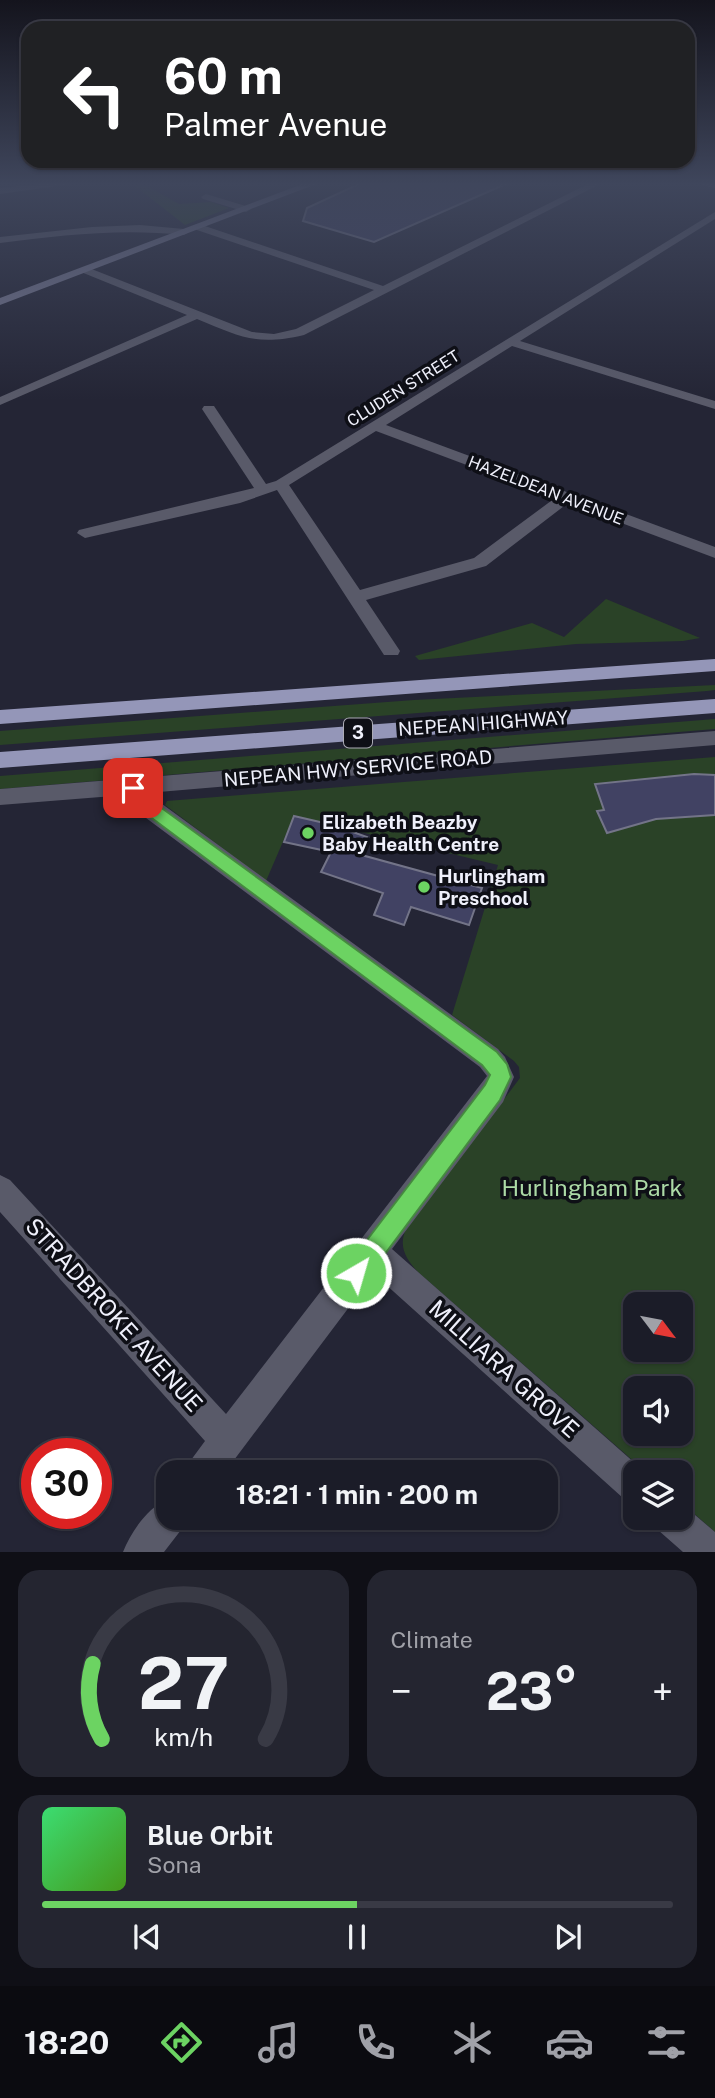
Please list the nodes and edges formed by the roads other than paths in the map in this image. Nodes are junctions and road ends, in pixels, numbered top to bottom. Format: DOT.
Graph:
graph roads {
  1 [pos="123,255"];
  2 [pos="282,255"];
  3 [pos="454,255"];
  4 [pos="650,255"];
  5 [pos="85,270"];
  6 [pos="385,290"];
  7 [pos="0,302"];
  8 [pos="196,315"];
  9 [pos="511,342"];
  10 [pos="715,388"];
  11 [pos="2,401"];
  12 [pos="701,401"];
  13 [pos="715,405"];
  14 [pos="209,409"];
  15 [pos="376,426"];
  16 [pos="281,484"];
  17 [pos="262,491"];
  18 [pos="566,497"];
  19 [pos="85,533"];
  20 [pos="715,553"];
  21 [pos="356,597"];
  22 [pos="391,651"];
  23 [pos="715,665"];
  24 [pos="715,706"];
  25 [pos="0,717"];
  26 [pos="715,738"];
  27 [pos="0,760"];
  28 [pos="133,788"];
  29 [pos="0,797"];
  30 [pos="0,1191"];
  31 [pos="372,1252"];
  32 [pos="227,1440"];
  33 [pos="211,1460"];
  34 [pos="623,1475"];
  35 [pos="158,1530"];
  36 [pos="685,1530"];
  37 [pos="141,1552"];
  38 [pos="710,1552"];
  1 -- 5 [label="main road"];
  2 -- 6 [label="street"];
  3 -- 6 [label="street"];
  4 -- 9 [label="street, CLUDEN STREET"];
  5 -- 7 [label="main road"];
  5 -- 8 [label="street"];
  6 -- 8 [label="street"];
  8 -- 11 [label="street"];
  9 -- 12 [label="street"];
  9 -- 15 [label="street, CLUDEN STREET"];
  10 -- 12 [label="street"];
  12 -- 13 [label="street"];
  14 -- 17 [label="street"];
  15 -- 16 [label="street, CLUDEN STREET"];
  15 -- 18 [label="street, HAZELDEAN AVENUE"];
  16 -- 17 [label="street, CLUDEN STREET"];
  16 -- 21 [label="street"];
  17 -- 19 [label="street, CLUDEN STREET"];
  18 -- 20 [label="street, HAZELDEAN AVENUE"];
  18 -- 21 [label="street"];
  21 -- 22 [label="street"];
  23 -- 25 [label="highway, 3"];
  24 -- 27 [label="highway, NEPEAN HIGHWAY / 3"];
  26 -- 28 [label="street, NEPEAN HWY SERVICE ROAD"];
  28 -- 29 [label="street, NEPEAN HWY SERVICE ROAD"];
  28 -- 31 [label="street"];
  30 -- 32 [label="street, STRADBROKE AVENUE"];
  31 -- 32 [label="street"];
  31 -- 34 [label="street, MILLIARA GROVE"];
  32 -- 33 [label="street"];
  35 -- 37 [label="street"];
  36 -- 38 [label="street"];
}
